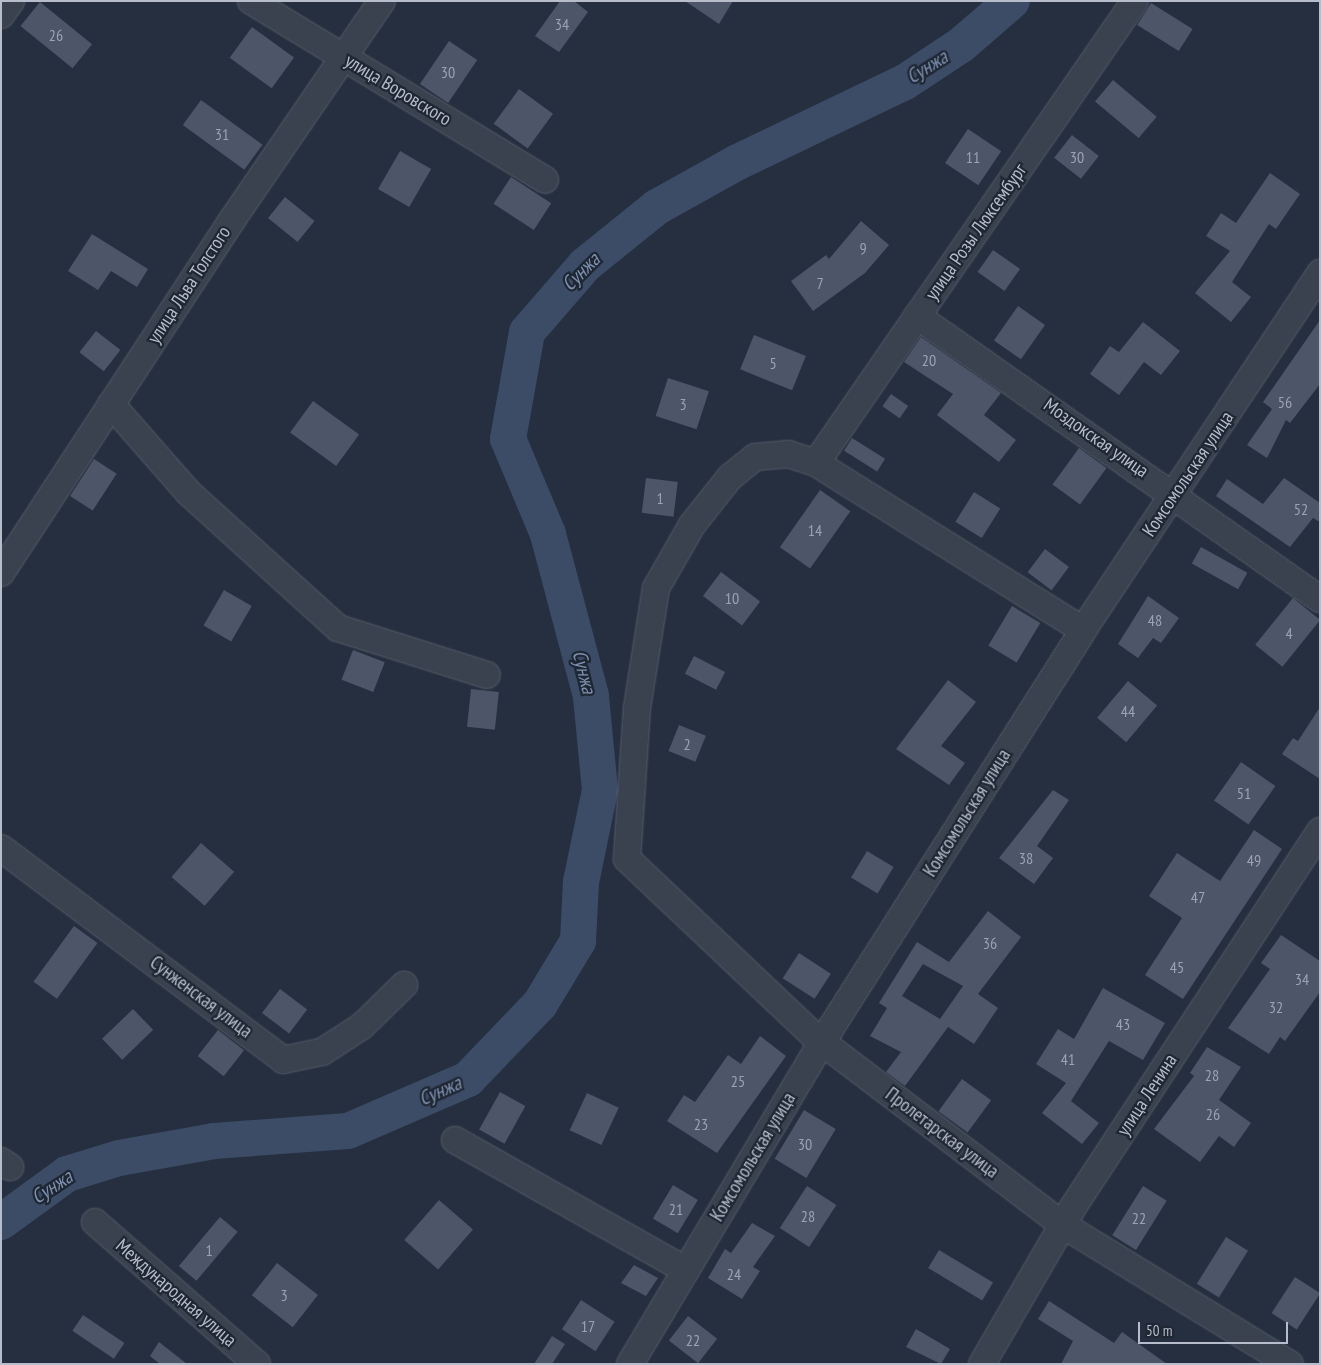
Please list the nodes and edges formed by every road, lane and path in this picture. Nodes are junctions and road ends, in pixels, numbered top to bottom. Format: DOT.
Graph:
graph roads {
  1 [pos="11,1"];
  2 [pos="251,1"];
  3 [pos="382,1"];
  4 [pos="1136,1"];
  5 [pos="1,16"];
  6 [pos="344,58"];
  7 [pos="545,180"];
  8 [pos="1320,273"];
  9 [pos="917,316"];
  10 [pos="111,404"];
  11 [pos="816,463"];
  12 [pos="1174,494"];
  13 [pos="1,572"];
  14 [pos="1320,599"];
  15 [pos="1083,630"];
  16 [pos="488,675"];
  17 [pos="1320,831"];
  18 [pos="1,848"];
  19 [pos="404,985"];
  20 [pos="822,1042"];
  21 [pos="455,1140"];
  22 [pos="95,1222"];
  23 [pos="1063,1225"];
  24 [pos="686,1270"];
  25 [pos="637,1361"];
  26 [pos="257,1364"];
  27 [pos="982,1364"];
  28 [pos="1290,1364"];
  1 -- 5 [label="street"];
  2 -- 6 [label="street, улица Воровского"];
  3 -- 6 [label="street, улица Льва Толстого"];
  4 -- 9 [label="street, улица Розы Люксембург"];
  6 -- 7 [label="street, улица Воровского"];
  6 -- 10 [label="street, улица Льва Толстого"];
  8 -- 12 [label="street, Комсомольская улица"];
  9 -- 11 [label="street, улица Розы Люксембург"];
  9 -- 12 [label="street, Моздокская улица"];
  10 -- 13 [label="street, улица Льва Толстого"];
  10 -- 16 [label="street"];
  11 -- 15 [label="street"];
  11 -- 20 [label="street, Пролетарская улица"];
  12 -- 14 [label="street, Моздокская улица"];
  12 -- 15 [label="street, Комсомольская улица"];
  15 -- 20 [label="street, Комсомольская улица"];
  17 -- 23 [label="street, улица Ленина"];
  18 -- 19 [label="street, Сунженская улица"];
  20 -- 23 [label="street, Пролетарская улица"];
  20 -- 24 [label="street, Комсомольская улица"];
  21 -- 24 [label="street"];
  22 -- 26 [label="street, Международная улица"];
  23 -- 27 [label="street, улица Ленина"];
  23 -- 28 [label="street, Пролетарская улица"];
  24 -- 25 [label="street, Комсомольская улица"];
}
